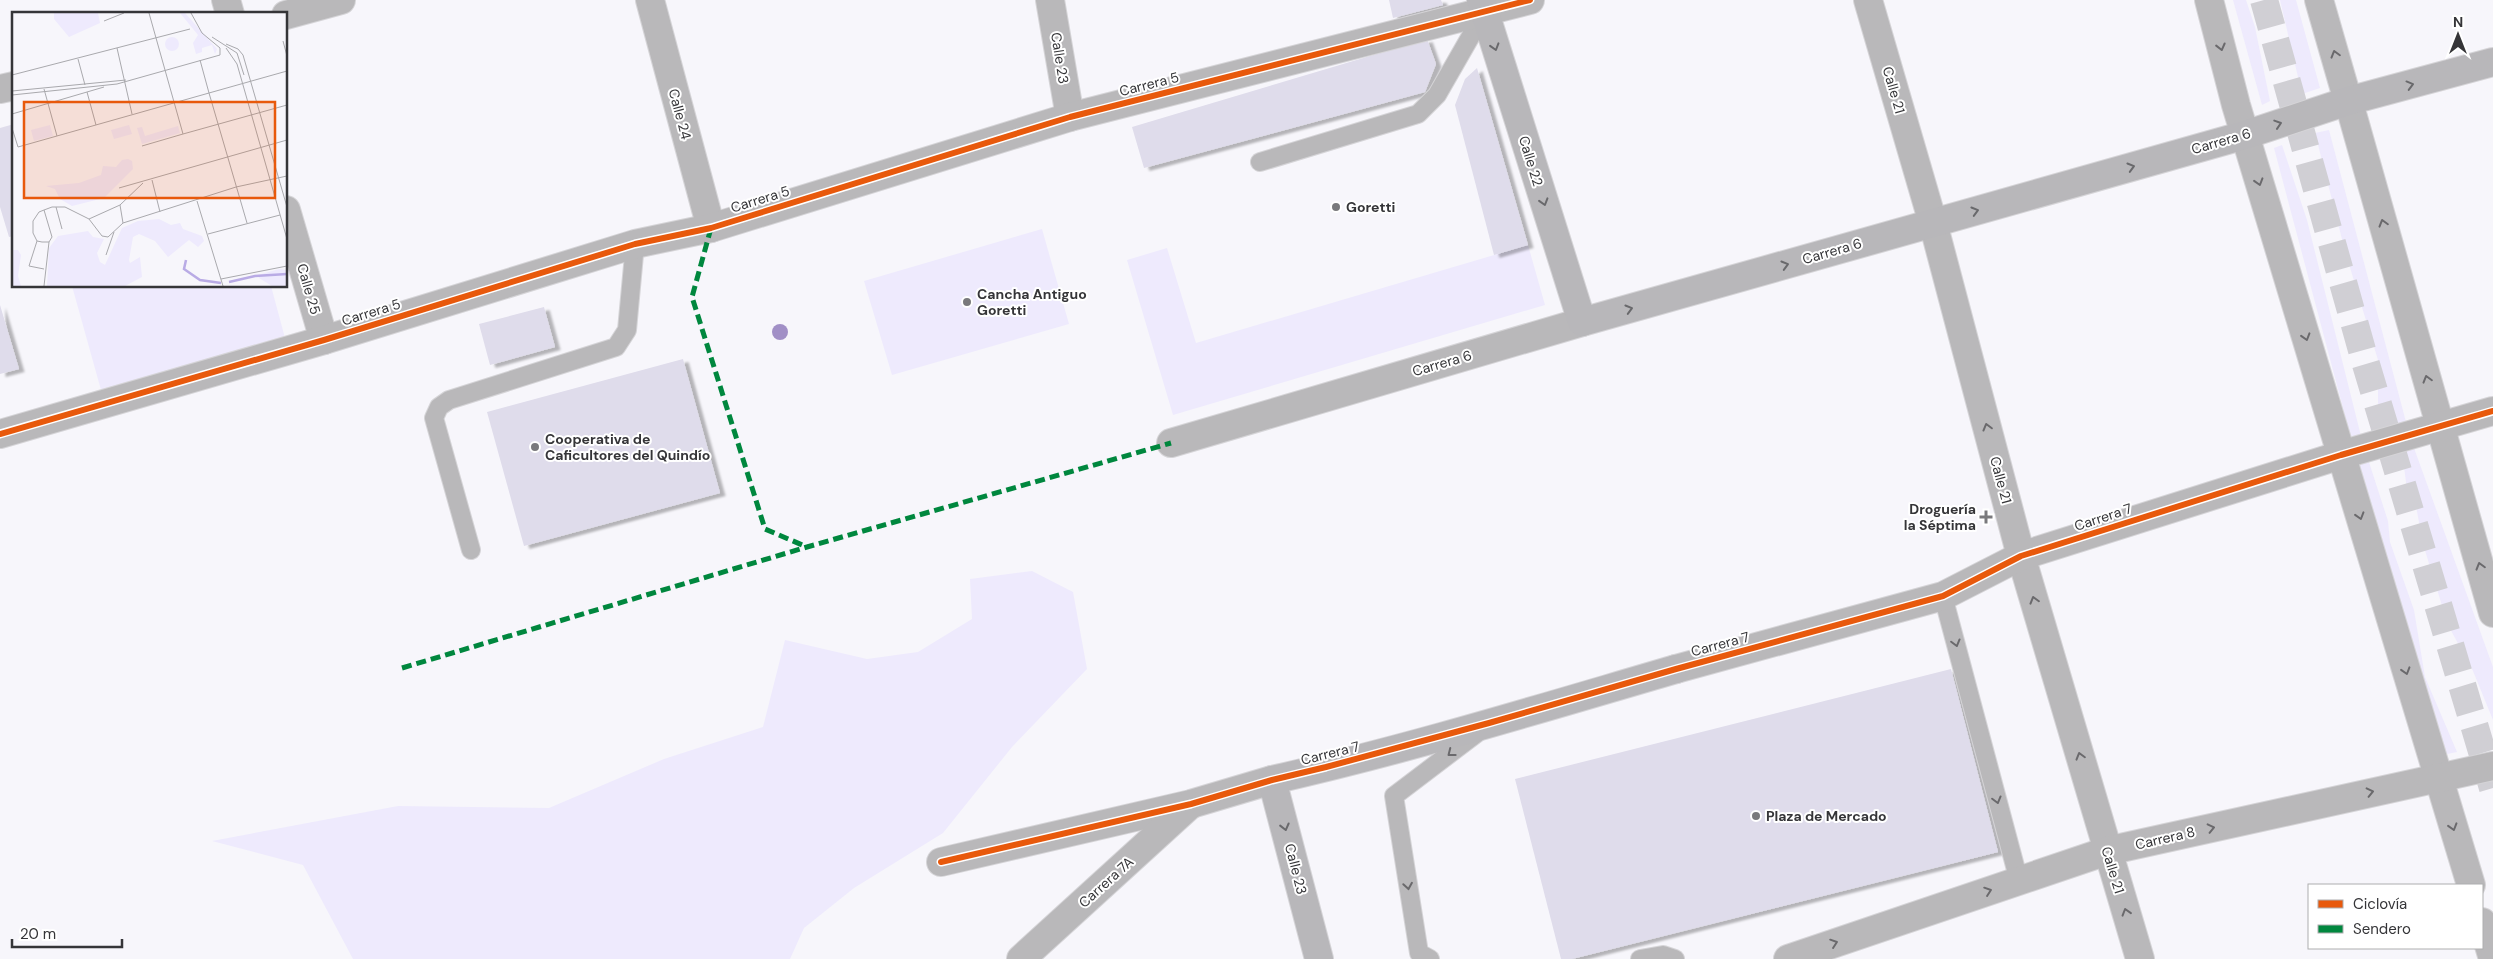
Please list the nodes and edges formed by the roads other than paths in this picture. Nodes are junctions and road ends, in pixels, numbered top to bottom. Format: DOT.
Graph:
graph roads {
  1 [pos="341,0"];
  2 [pos="650,0"];
  3 [pos="1050,0"];
  4 [pos="1530,0"];
  5 [pos="1868,0"];
  6 [pos="2209,0"];
  7 [pos="2319,0"];
  8 [pos="1483,6"];
  9 [pos="288,14"];
  10 [pos="2493,62"];
  11 [pos="2351,109"];
  12 [pos="1070,117"];
  13 [pos="2246,135"];
  14 [pos="1260,162"];
  15 [pos="288,217"];
  16 [pos="1933,223"];
  17 [pos="711,228"];
  18 [pos="635,244"];
  19 [pos="1582,322"];
  20 [pos="324,340"];
  21 [pos="2493,412"];
  22 [pos="2440,426"];
  23 [pos="0,434"];
  24 [pos="1171,443"];
  25 [pos="2341,454"];
  26 [pos="471,550"];
  27 [pos="2021,556"];
  28 [pos="1943,596"];
  29 [pos="2493,613"];
  30 [pos="1676,669"];
  31 [pos="1489,723"];
  32 [pos="2493,766"];
  33 [pos="2439,777"];
  34 [pos="1272,780"];
  35 [pos="1191,804"];
  36 [pos="2107,851"];
  37 [pos="941,862"];
  38 [pos="2019,881"];
  39 [pos="2471,884"];
  40 [pos="2483,925"];
  41 [pos="1021,959"];
  42 [pos="1319,959"];
  43 [pos="1430,959"];
  44 [pos="1640,959"];
  45 [pos="1675,959"];
  46 [pos="1788,959"];
  47 [pos="2140,959"];
  48 [pos="2493,959"];
  1 -- 9 [label="street"];
  2 -- 17 [label="street, Calle 24"];
  3 -- 12 [label="street, Calle 23"];
  4 -- 8 [label="street, Carrera 5"];
  5 -- 16 [label="street, Calle 21"];
  6 -- 13 [label="street, one-way"];
  11 -- 7 [label="street, one-way"];
  8 -- 12 [label="street, Carrera 5"];
  8 -- 14 [label="lane"];
  8 -- 19 [label="main road, Calle 22, one-way"];
  11 -- 10 [label="main road, Carrera 6, one-way"];
  13 -- 11 [label="main road, Carrera 6, one-way"];
  22 -- 11 [label="street, one-way"];
  12 -- 17 [label="street, Carrera 5"];
  16 -- 13 [label="main road, Carrera 6, one-way"];
  13 -- 25 [label="street, one-way"];
  15 -- 20 [label="street, Calle 25"];
  19 -- 16 [label="main road, Carrera 6, one-way"];
  27 -- 16 [label="street, Calle 21, one-way"];
  17 -- 18 [label="street, Carrera 5"];
  18 -- 20 [label="street, Carrera 5"];
  18 -- 26 [label="lane"];
  19 -- 24 [label="street, Carrera 6"];
  20 -- 23 [label="street, Carrera 5"];
  21 -- 22 [label="street, Carrera 7"];
  22 -- 25 [label="street, Carrera 7"];
  29 -- 22 [label="street, one-way"];
  25 -- 27 [label="street, Carrera 7"];
  25 -- 33 [label="street, one-way"];
  27 -- 28 [label="street, Carrera 7"];
  36 -- 27 [label="street, Calle 21, one-way"];
  28 -- 30 [label="street, Carrera 7"];
  28 -- 38 [label="lane, one-way"];
  30 -- 31 [label="main road, Carrera 7"];
  31 -- 34 [label="main road, Carrera 7"];
  31 -- 43 [label="lane, one-way"];
  32 -- 33 [label="street, Carrera 8"];
  36 -- 33 [label="street, Carrera 8, one-way"];
  33 -- 39 [label="street, one-way"];
  34 -- 35 [label="street, Carrera 7"];
  34 -- 42 [label="main road, Calle 23, one-way"];
  35 -- 37 [label="street, Carrera 7"];
  35 -- 41 [label="street, Carrera 7A"];
  36 -- 38 [label="street, Carrera 8"];
  47 -- 36 [label="street, Calle 21, one-way"];
  46 -- 38 [label="street, Carrera 8, one-way"];
  40 -- 48 [label="street"];
  44 -- 45 [label="lane"];
}
